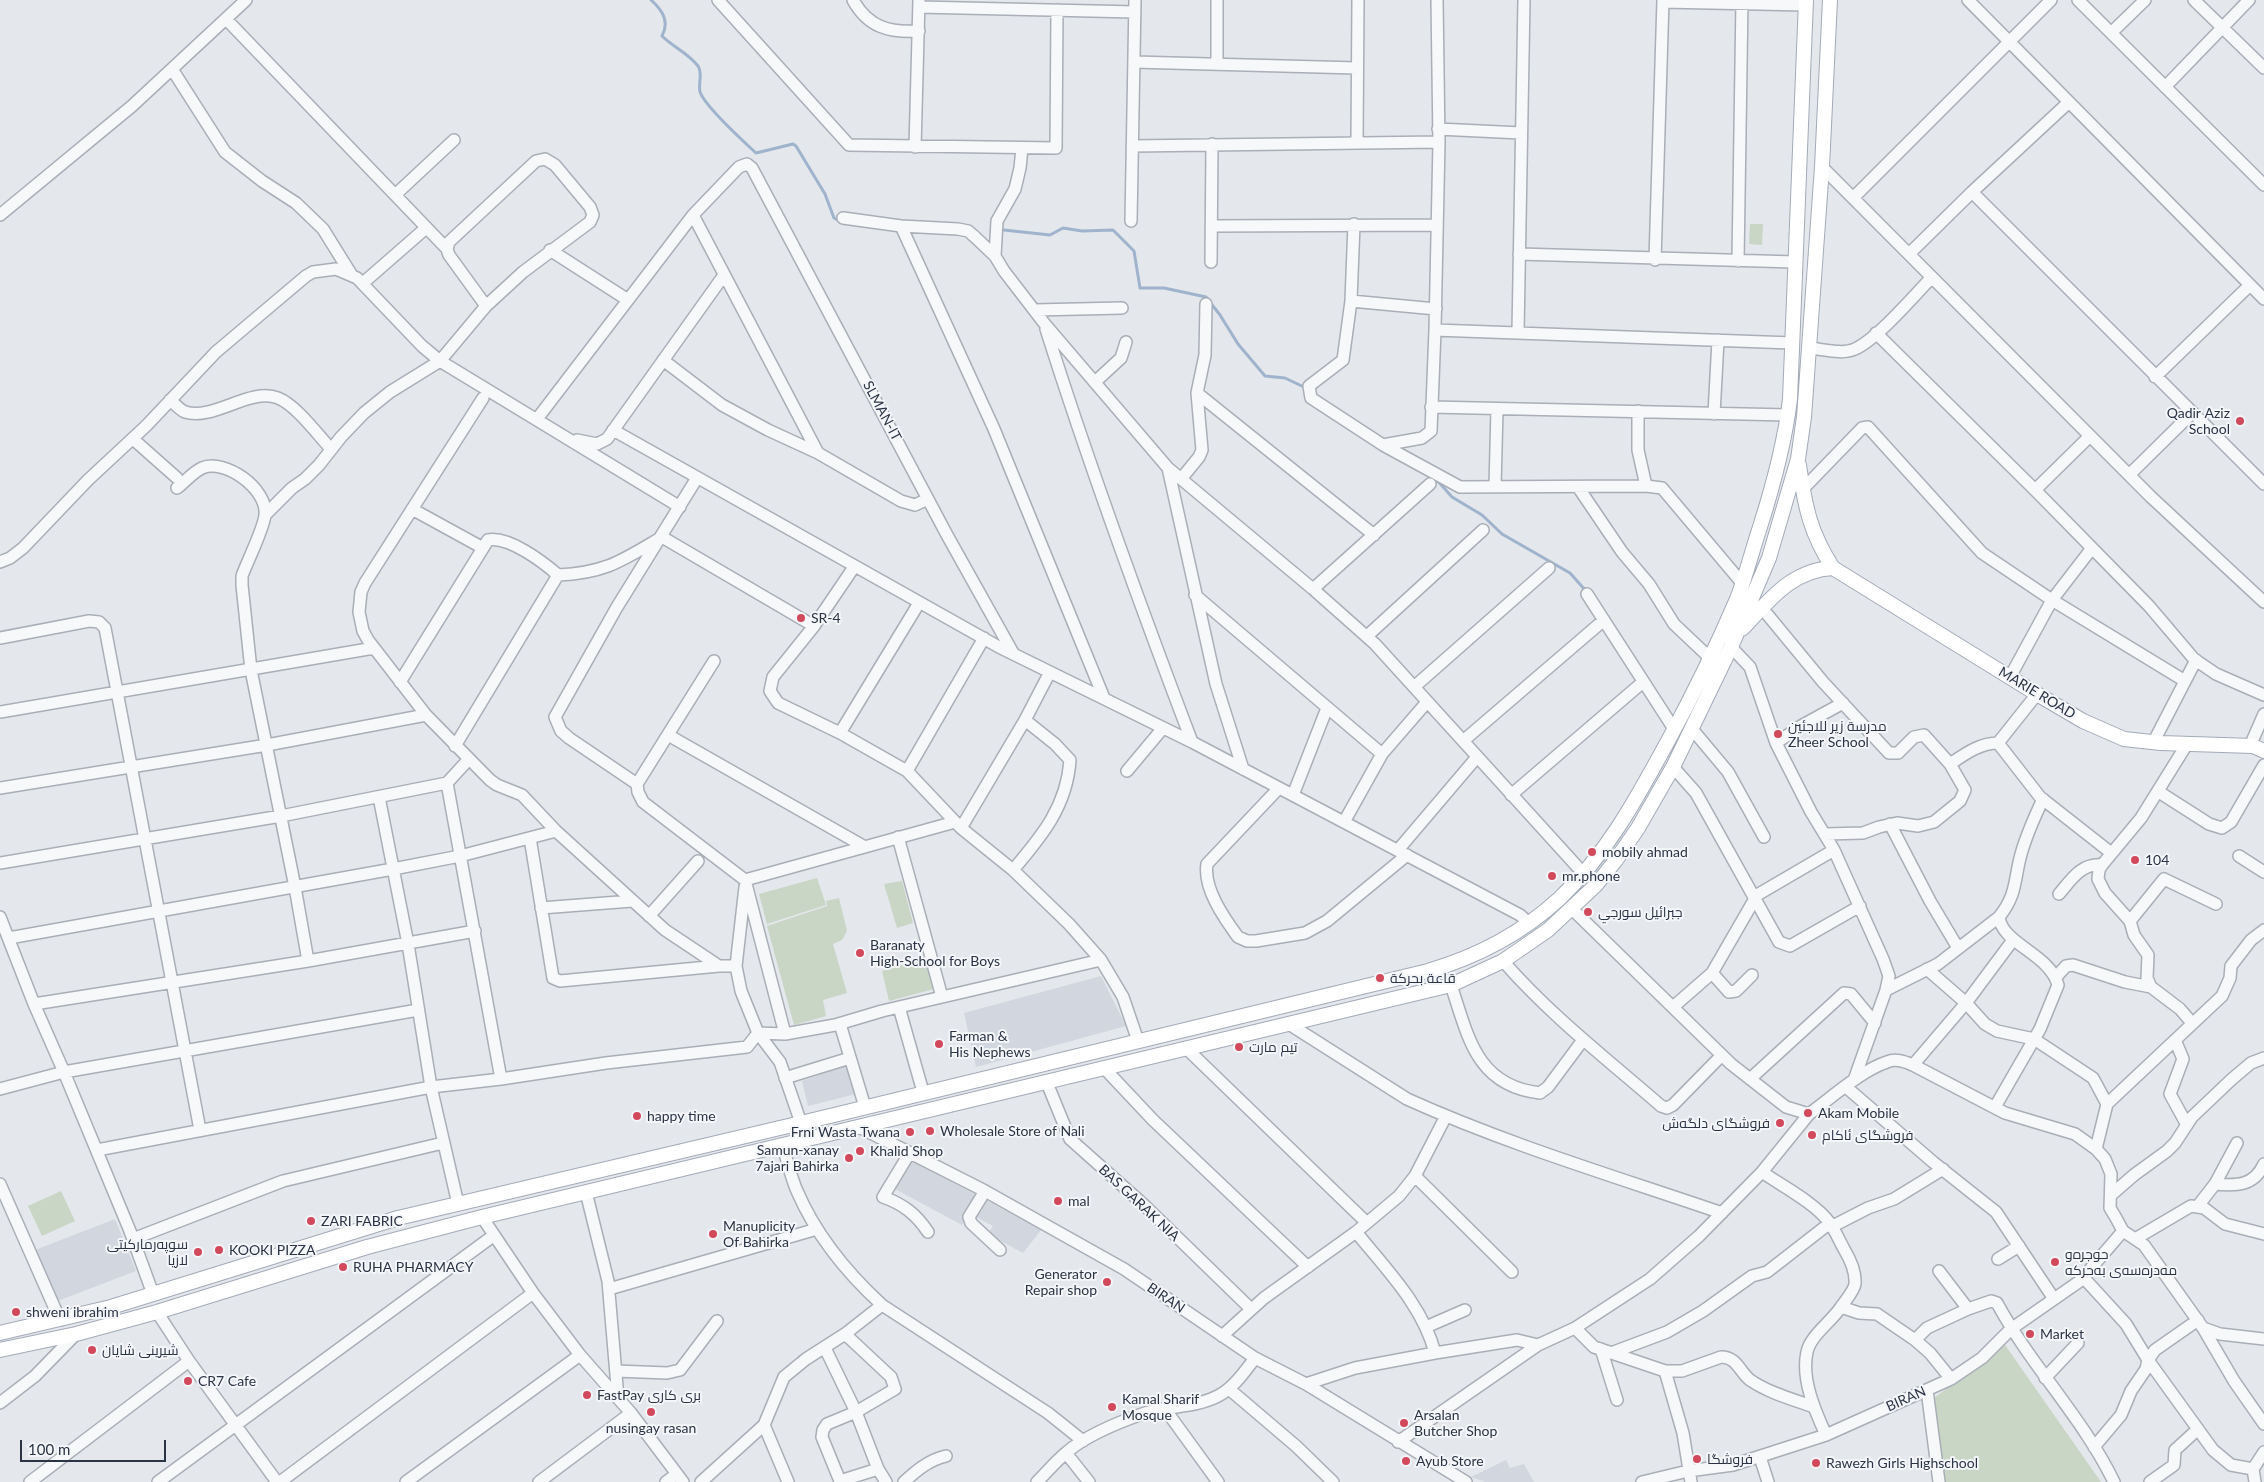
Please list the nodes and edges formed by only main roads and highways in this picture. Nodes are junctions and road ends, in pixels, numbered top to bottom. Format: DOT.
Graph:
graph roads {
  1 [pos="1830,0"];
  2 [pos="1806,2"];
  3 [pos="1803,72"];
  4 [pos="1827,72"];
  5 [pos="1798,459"];
  6 [pos="1833,568"];
  7 [pos="1733,642"];
  8 [pos="2264,751"];
  9 [pos="1634,805"];
  10 [pos="1646,811"];
  11 [pos="1604,849"];
  12 [pos="1616,860"];
  13 [pos="892,1099"];
  14 [pos="898,1116"];
  15 [pos="398,1218"];
  16 [pos="361,1228"];
  17 [pos="403,1238"];
  18 [pos="367,1247"];
  19 [pos="0,1332"];
  20 [pos="0,1350"];
  1 -- 4 [label="main road"];
  2 -- 3 [label="main road"];
  3 -- 4 [label="main road"];
  3 -- 9 [label="main road"];
  4 -- 5 [label="main road"];
  5 -- 6 [label="main road"];
  5 -- 7 [label="main road"];
  6 -- 7 [label="main road"];
  6 -- 8 [label="main road, MARIE ROAD"];
  7 -- 10 [label="main road"];
  9 -- 10 [label="main road"];
  9 -- 11 [label="main road"];
  10 -- 12 [label="main road"];
  11 -- 12 [label="main road"];
  11 -- 13 [label="main road"];
  12 -- 14 [label="main road"];
  13 -- 14 [label="main road"];
  13 -- 15 [label="main road"];
  14 -- 17 [label="main road"];
  15 -- 16 [label="main road"];
  15 -- 17 [label="main road"];
  16 -- 18 [label="main road"];
  16 -- 19 [label="main road"];
  17 -- 18 [label="main road"];
  18 -- 20 [label="main road"];
}
